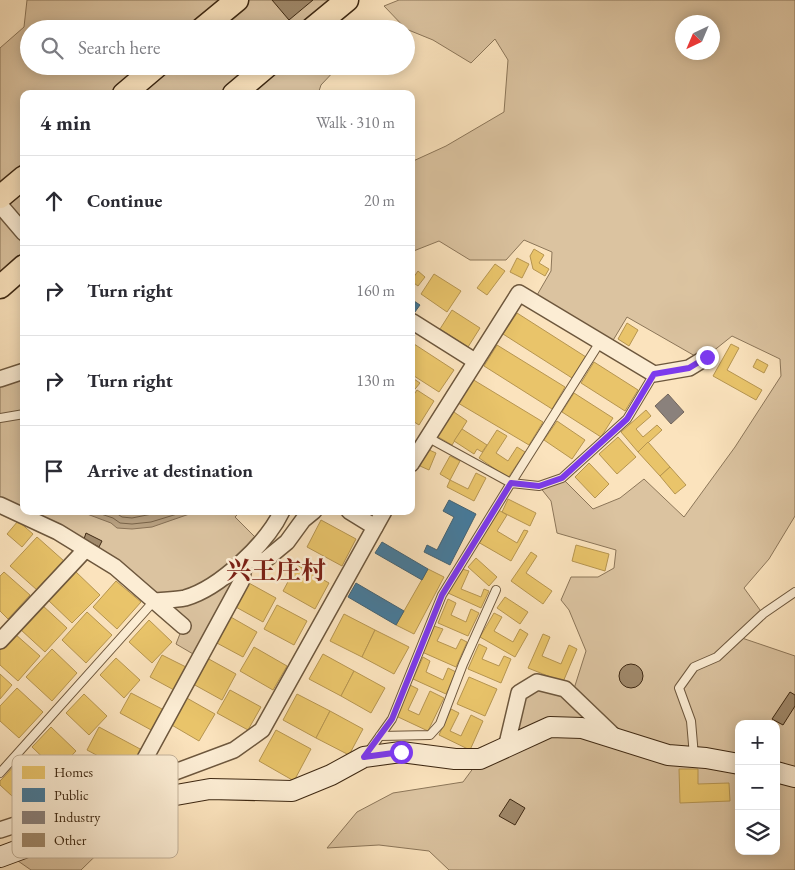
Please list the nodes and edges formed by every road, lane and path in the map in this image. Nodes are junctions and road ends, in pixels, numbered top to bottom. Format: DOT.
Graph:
graph roads {
  1 [pos="237,0"];
  2 [pos="347,0"];
  3 [pos="213,20"];
  4 [pos="323,20"];
  5 [pos="146,75"];
  6 [pos="256,75"];
  7 [pos="129,90"];
  8 [pos="239,90"];
  9 [pos="20,180"];
  10 [pos="0,197"];
  11 [pos="0,205"];
  12 [pos="20,228"];
  13 [pos="20,270"];
  14 [pos="0,287"];
  15 [pos="415,326"];
  16 [pos="600,342"];
  17 [pos="707,357"];
  18 [pos="475,361"];
  19 [pos="20,372"];
  20 [pos="654,374"];
  21 [pos="0,379"];
  22 [pos="20,415"];
  23 [pos="0,418"];
  24 [pos="427,437"];
  25 [pos="415,457"];
  26 [pos="511,483"];
  27 [pos="0,505"];
  28 [pos="20,514"];
  29 [pos="21,515"];
  30 [pos="280,515"];
  31 [pos="309,515"];
  32 [pos="356,515"];
  33 [pos="382,515"];
  34 [pos="375,527"];
  35 [pos="85,550"];
  36 [pos="246,559"];
  37 [pos="496,590"];
  38 [pos="795,592"];
  39 [pos="154,601"];
  40 [pos="183,626"];
  41 [pos="0,641"];
  42 [pos="380,736"];
  43 [pos="614,736"];
  44 [pos="506,748"];
  45 [pos="16,755"];
  46 [pos="147,755"];
  47 [pos="364,757"];
  48 [pos="694,757"];
  49 [pos="12,760"];
  50 [pos="735,763"];
  51 [pos="178,770"];
  52 [pos="0,773"];
  53 [pos="780,773"];
  54 [pos="795,777"];
  55 [pos="178,795"];
  56 [pos="12,826"];
  57 [pos="0,830"];
  58 [pos="12,853"];
  59 [pos="0,857"];
  1 -- 3 [label="main road"];
  2 -- 4 [label="main road"];
  5 -- 7 [label="main road"];
  6 -- 8 [label="main road"];
  9 -- 10 [label="main road"];
  11 -- 12 [label="street"];
  13 -- 14 [label="main road"];
  15 -- 18 [label="street"];
  16 -- 18 [label="street"];
  16 -- 20 [label="street"];
  16 -- 26 [label="lane"];
  17 -- 20 [label="street"];
  18 -- 24 [label="street"];
  19 -- 21 [label="street"];
  20 -- 26 [label="lane"];
  22 -- 23 [label="lane"];
  24 -- 25 [label="street"];
  24 -- 26 [label="lane"];
  26 -- 42 [label="lane"];
  27 -- 28 [label="street"];
  29 -- 35 [label="street"];
  30 -- 36 [label="street"];
  31 -- 36 [label="street"];
  32 -- 34 [label="street"];
  33 -- 34 [label="street"];
  34 -- 51 [label="street"];
  35 -- 39 [label="street"];
  35 -- 41 [label="street"];
  36 -- 39 [label="street"];
  36 -- 46 [label="street"];
  37 -- 42 [label="lane"];
  38 -- 48 [label="lane"];
  39 -- 40 [label="street"];
  39 -- 45 [label="lane"];
  42 -- 47 [label="lane"];
  43 -- 44 [label="street"];
  43 -- 44 [label="street"];
  43 -- 48 [label="street"];
  44 -- 47 [label="street"];
  47 -- 55 [label="street"];
  48 -- 50 [label="street"];
  49 -- 52 [label="lane"];
  53 -- 54 [label="street"];
  56 -- 57 [label="street"];
  58 -- 59 [label="street"];
}
